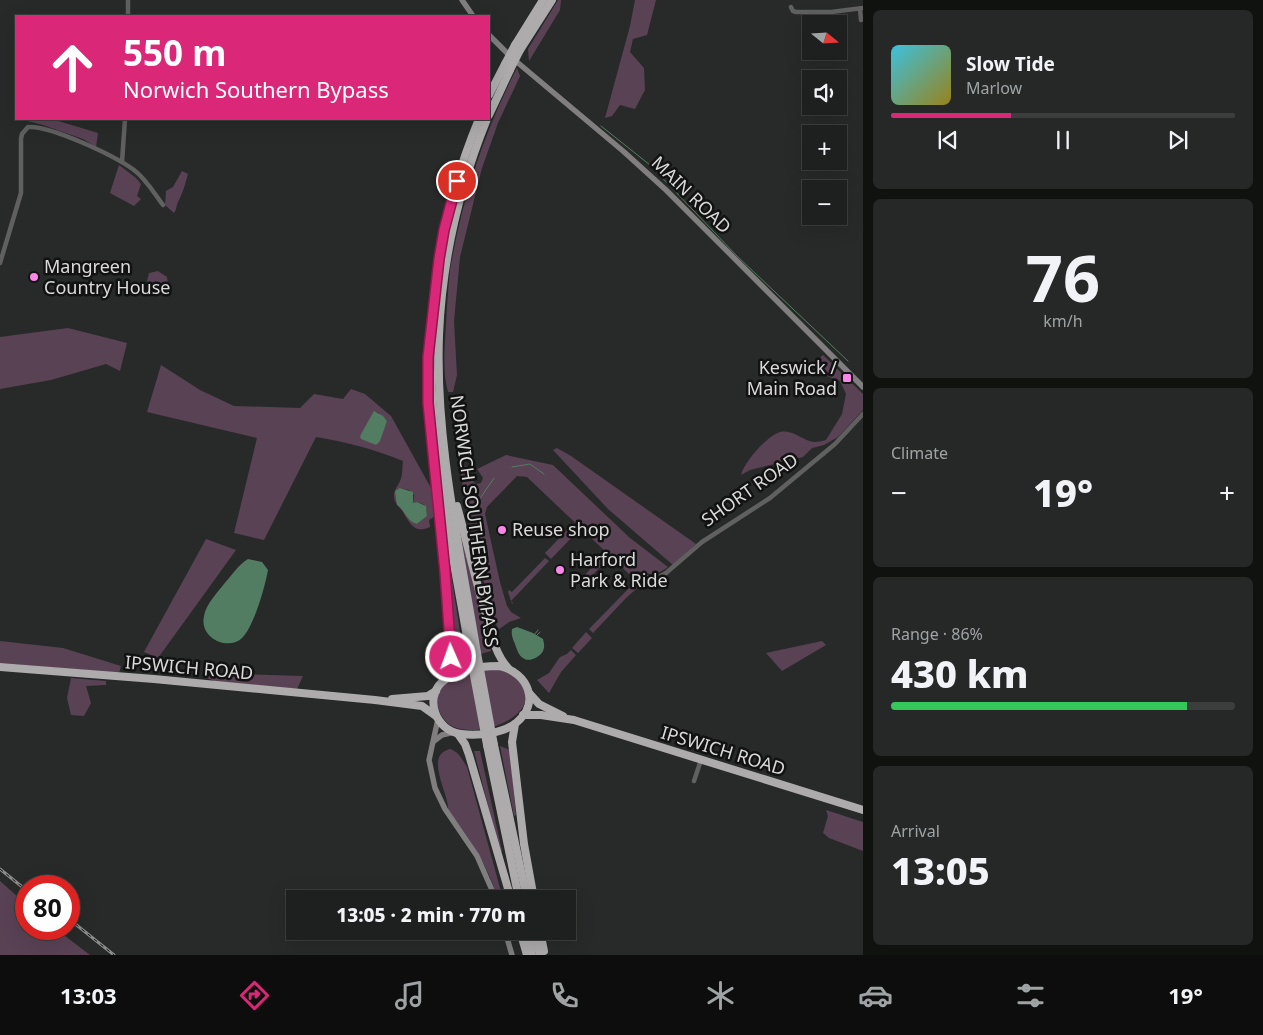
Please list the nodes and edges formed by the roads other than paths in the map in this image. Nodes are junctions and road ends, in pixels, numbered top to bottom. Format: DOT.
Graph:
graph roads {
  1 [pos="128,0"];
  2 [pos="462,0"];
  3 [pos="543,0"];
  4 [pos="552,0"];
  5 [pos="791,7"];
  6 [pos="862,8"];
  7 [pos="128,15"];
  8 [pos="472,15"];
  9 [pos="861,20"];
  10 [pos="490,36"];
  11 [pos="518,48"];
  12 [pos="507,67"];
  13 [pos="490,93"];
  14 [pos="490,112"];
  15 [pos="125,120"];
  16 [pos="479,120"];
  17 [pos="487,120"];
  18 [pos="122,162"];
  19 [pos="163,205"];
  20 [pos="0,263"];
  21 [pos="432,317"];
  22 [pos="439,387"];
  23 [pos="863,387"];
  24 [pos="863,414"];
  25 [pos="644,585"];
  26 [pos="474,653"];
  27 [pos="0,668"];
  28 [pos="508,668"];
  29 [pos="443,681"];
  30 [pos="436,691"];
  31 [pos="529,693"];
  32 [pos="375,700"];
  33 [pos="523,715"];
  34 [pos="437,717"];
  35 [pos="574,720"];
  36 [pos="515,724"];
  37 [pos="456,733"];
  38 [pos="432,743"];
  39 [pos="491,745"];
  40 [pos="701,760"];
  41 [pos="694,781"];
  42 [pos="863,810"];
  43 [pos="492,890"];
  44 [pos="508,890"];
  45 [pos="517,890"];
  46 [pos="525,890"];
  47 [pos="532,890"];
  48 [pos="508,940"];
  49 [pos="523,940"];
  50 [pos="529,940"];
  51 [pos="536,940"];
  52 [pos="542,940"];
  53 [pos="512,955"];
  54 [pos="527,955"];
  55 [pos="532,955"];
  56 [pos="540,955"];
  57 [pos="545,955"];
  1 -- 7 [label="street"];
  2 -- 8 [label="main road"];
  3 -- 11 [label="highway"];
  4 -- 11 [label="highway"];
  5 -- 6 [label="street"];
  6 -- 9 [label="street"];
  10 -- 23 [label="main road, MAIN ROAD"];
  11 -- 12 [label="highway, bridge"];
  12 -- 13 [label="highway"];
  12 -- 14 [label="highway"];
  15 -- 18 [label="street"];
  16 -- 21 [label="highway, NORWICH SOUTHERN BYPASS"];
  17 -- 22 [label="highway, NORWICH SOUTHERN BYPASS"];
  18 -- 19 [label="street"];
  18 -- 20 [label="street"];
  21 -- 26 [label="highway, NORWICH SOUTHERN BYPASS"];
  21 -- 29 [label="highway"];
  22 -- 26 [label="highway, NORWICH SOUTHERN BYPASS"];
  22 -- 28 [label="highway"];
  24 -- 25 [label="street, SHORT ROAD"];
  26 -- 39 [label="highway, NORWICH SOUTHERN BYPASS, bridge"];
  27 -- 32 [label="highway, IPSWICH ROAD"];
  28 -- 29 [label="highway"];
  28 -- 31 [label="highway"];
  29 -- 30 [label="highway"];
  30 -- 32 [label="highway, IPSWICH ROAD"];
  30 -- 34 [label="highway"];
  31 -- 33 [label="highway"];
  31 -- 35 [label="highway, IPSWICH ROAD"];
  32 -- 34 [label="highway, IPSWICH ROAD"];
  33 -- 35 [label="highway, IPSWICH ROAD"];
  33 -- 36 [label="highway"];
  34 -- 37 [label="highway"];
  34 -- 38 [label="main road"];
  35 -- 40 [label="highway, IPSWICH ROAD"];
  36 -- 37 [label="highway"];
  36 -- 47 [label="highway"];
  37 -- 38 [label="main road"];
  37 -- 44 [label="highway"];
  38 -- 43 [label="main road"];
  39 -- 45 [label="highway, NORWICH SOUTHERN BYPASS"];
  39 -- 46 [label="highway, NORWICH SOUTHERN BYPASS"];
  40 -- 41 [label="street"];
  40 -- 42 [label="highway, IPSWICH ROAD"];
  48 -- 53 [label="main road"];
  49 -- 54 [label="highway"];
  50 -- 55 [label="highway"];
  51 -- 56 [label="highway"];
  52 -- 57 [label="highway"];
}
